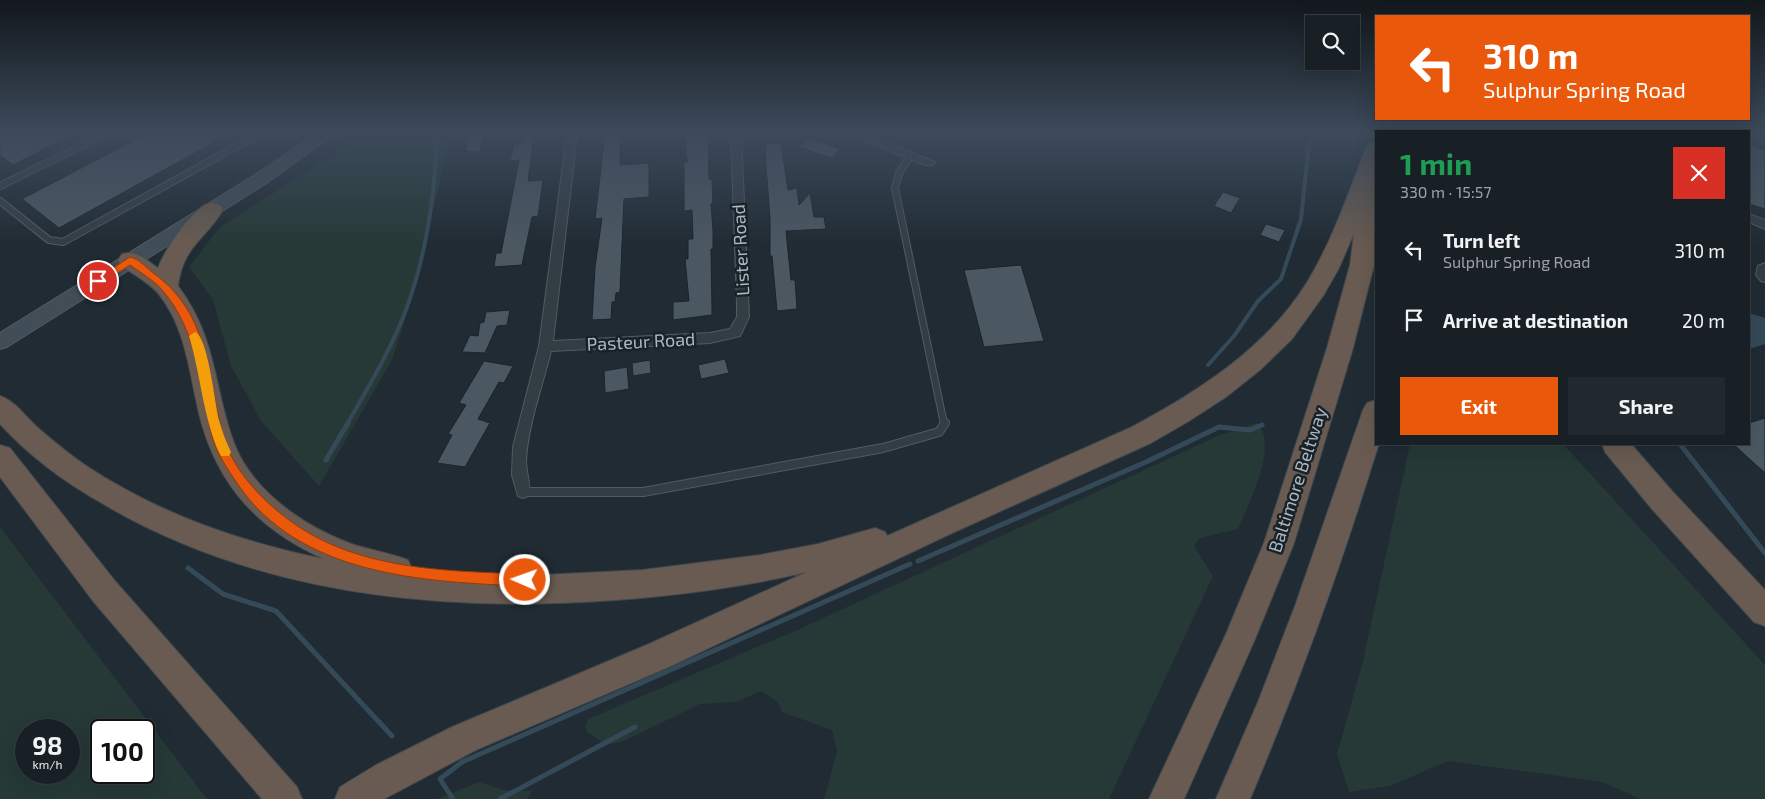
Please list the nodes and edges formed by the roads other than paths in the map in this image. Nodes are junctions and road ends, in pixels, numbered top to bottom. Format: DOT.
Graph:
graph roads {
  1 [pos="30,171"];
  2 [pos="192,171"];
  3 [pos="273,171"];
  4 [pos="567,171"];
  5 [pos="738,171"];
  6 [pos="900,171"];
  7 [pos="1367,171"];
  8 [pos="1373,171"];
  9 [pos="0,186"];
  10 [pos="0,201"];
  11 [pos="212,210"];
  12 [pos="1750,218"];
  13 [pos="1765,226"];
  14 [pos="130,260"];
  15 [pos="1765,267"];
  16 [pos="1765,278"];
  17 [pos="166,287"];
  18 [pos="735,333"];
  19 [pos="0,342"];
  20 [pos="546,346"];
  21 [pos="0,406"];
  22 [pos="1375,413"];
  23 [pos="1616,445"];
  24 [pos="0,456"];
  25 [pos="524,492"];
  26 [pos="1662,500"];
  27 [pos="978,508"];
  28 [pos="717,576"];
  29 [pos="1765,612"];
  30 [pos="1765,628"];
  31 [pos="279,792"];
  32 [pos="352,799"];
  33 [pos="1166,799"];
  34 [pos="1233,799"];
  1 -- 9 [label="lane"];
  2 -- 10 [label="lane"];
  3 -- 11 [label="main road"];
  4 -- 20 [label="street"];
  5 -- 18 [label="street, Lister Road"];
  6 -- 25 [label="lane"];
  7 -- 27 [label="highway"];
  8 -- 33 [label="highway, Baltimore Beltway"];
  11 -- 14 [label="main road"];
  11 -- 17 [label="highway"];
  12 -- 13 [label="street"];
  14 -- 17 [label="highway"];
  14 -- 19 [label="main road"];
  15 -- 16 [label="street"];
  17 -- 28 [label="highway"];
  18 -- 20 [label="street, Pasteur Road"];
  20 -- 25 [label="street"];
  21 -- 28 [label="highway"];
  22 -- 34 [label="highway"];
  23 -- 26 [label="highway"];
  24 -- 31 [label="highway"];
  26 -- 29 [label="highway"];
  26 -- 30 [label="highway"];
  27 -- 28 [label="highway"];
  27 -- 32 [label="highway"];
}
